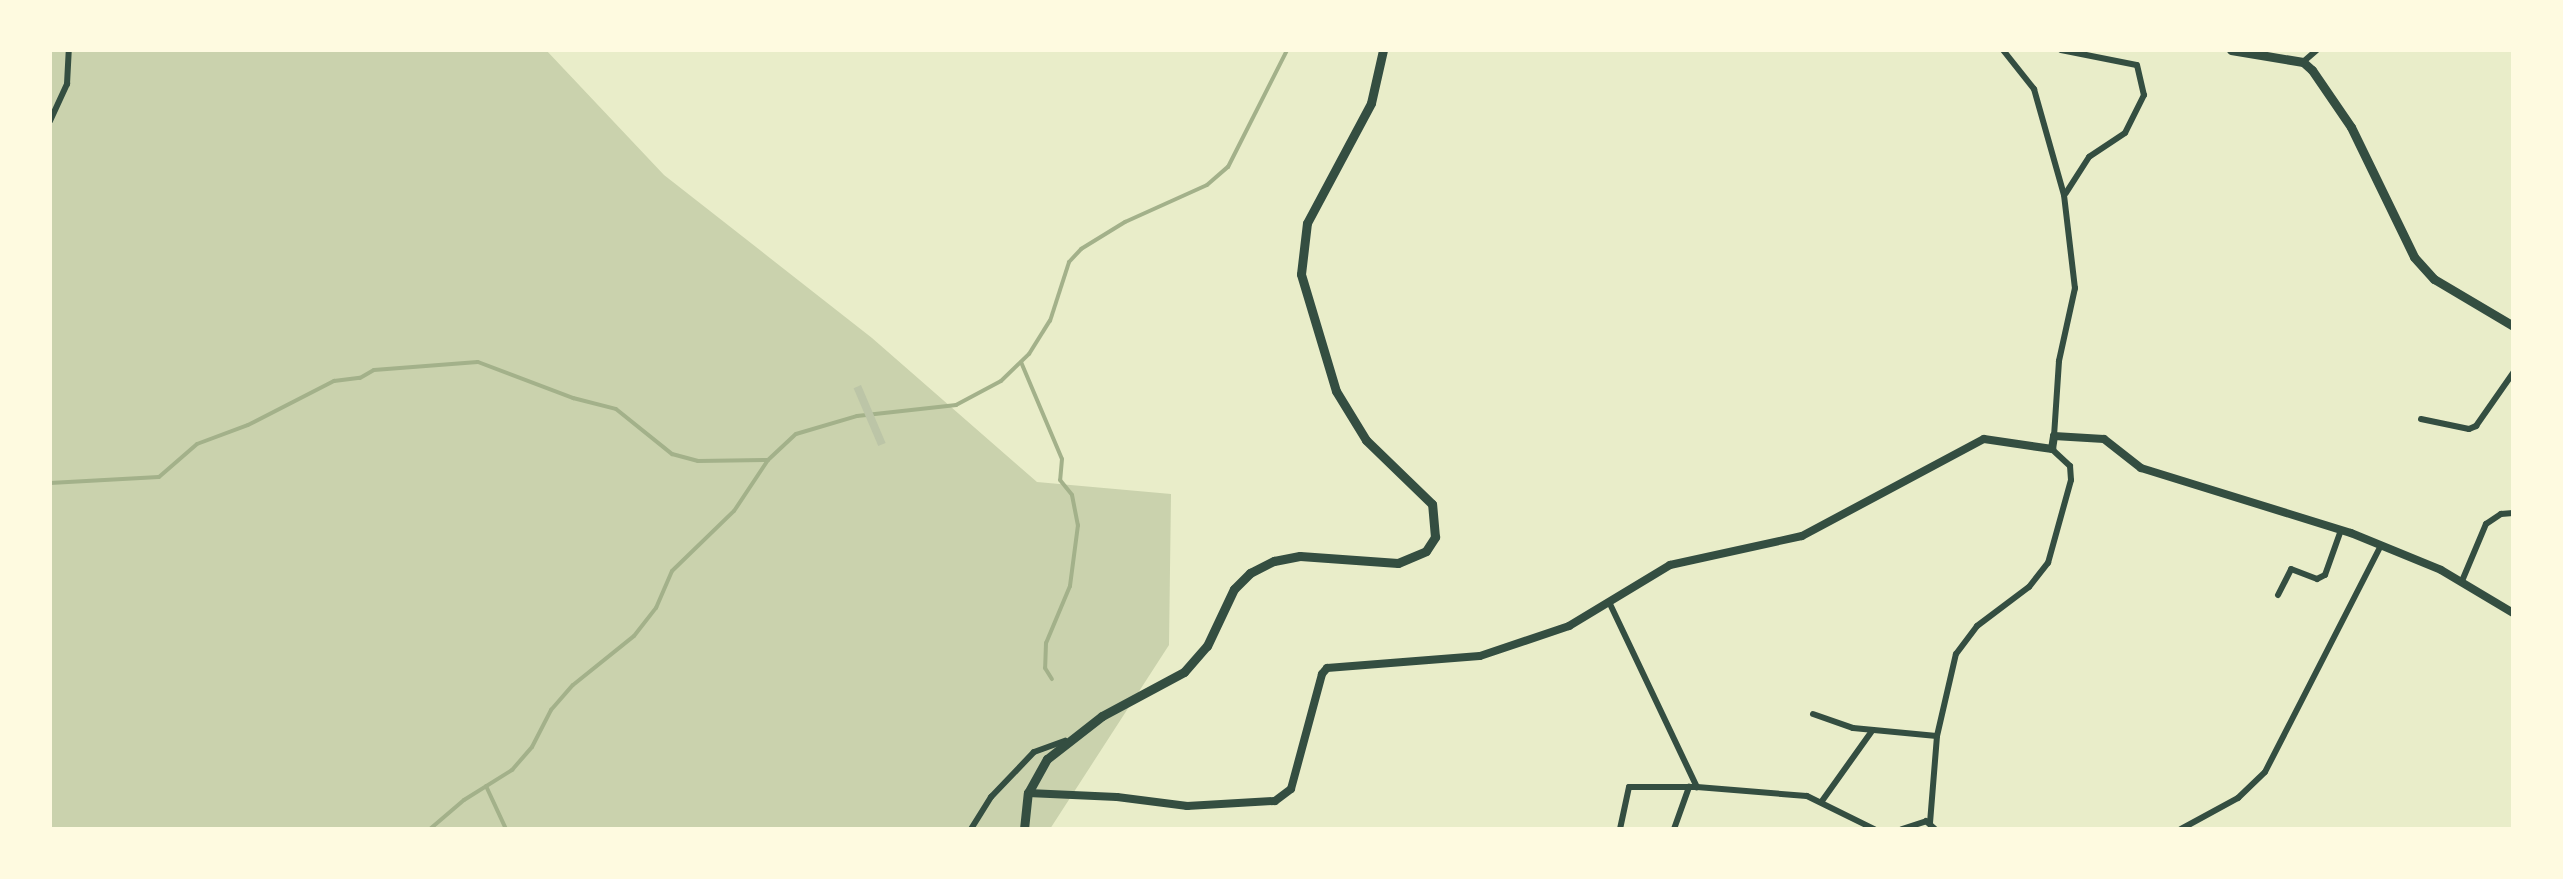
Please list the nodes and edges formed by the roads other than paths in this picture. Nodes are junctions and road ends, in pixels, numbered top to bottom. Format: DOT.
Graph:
graph roads {
  1 [pos="69,50"];
  2 [pos="1384,50"];
  3 [pos="2003,50"];
  4 [pos="2061,50"];
  5 [pos="2231,50"];
  6 [pos="2317,50"];
  7 [pos="2303,62"];
  8 [pos="50,121"];
  9 [pos="2064,195"];
  10 [pos="2513,326"];
  11 [pos="2513,372"];
  12 [pos="2421,419"];
  13 [pos="2054,436"];
  14 [pos="2052,449"];
  15 [pos="2513,513"];
  16 [pos="2341,530"];
  17 [pos="2381,545"];
  18 [pos="2462,582"];
  19 [pos="2278,594"];
  20 [pos="1610,604"];
  21 [pos="2513,612"];
  22 [pos="1813,714"];
  23 [pos="1872,731"];
  24 [pos="1937,736"];
  25 [pos="1066,741"];
  26 [pos="1693,787"];
  27 [pos="1028,793"];
  28 [pos="1822,800"];
  29 [pos="1932,826"];
  30 [pos="971,829"];
  31 [pos="1024,829"];
  32 [pos="1620,829"];
  33 [pos="1674,829"];
  34 [pos="1874,829"];
  35 [pos="1902,829"];
  36 [pos="2181,829"];
  1 -- 8 [label="street"];
  2 -- 25 [label="main road"];
  3 -- 9 [label="street"];
  4 -- 9 [label="street"];
  5 -- 7 [label="main road"];
  6 -- 7 [label="street"];
  7 -- 10 [label="main road"];
  9 -- 13 [label="street"];
  11 -- 12 [label="street"];
  13 -- 14 [label="street"];
  13 -- 16 [label="street"];
  14 -- 20 [label="street"];
  14 -- 24 [label="street"];
  15 -- 18 [label="street"];
  16 -- 17 [label="street"];
  16 -- 19 [label="street"];
  17 -- 18 [label="street"];
  17 -- 36 [label="street"];
  18 -- 21 [label="street"];
  20 -- 26 [label="street"];
  20 -- 27 [label="street"];
  22 -- 23 [label="street"];
  23 -- 24 [label="street"];
  23 -- 28 [label="street"];
  24 -- 29 [label="street"];
  25 -- 27 [label="main road"];
  25 -- 30 [label="street"];
  26 -- 28 [label="street"];
  26 -- 32 [label="street"];
  26 -- 33 [label="street"];
  27 -- 31 [label="main road"];
  28 -- 34 [label="street"];
  29 -- 35 [label="street"];
}
